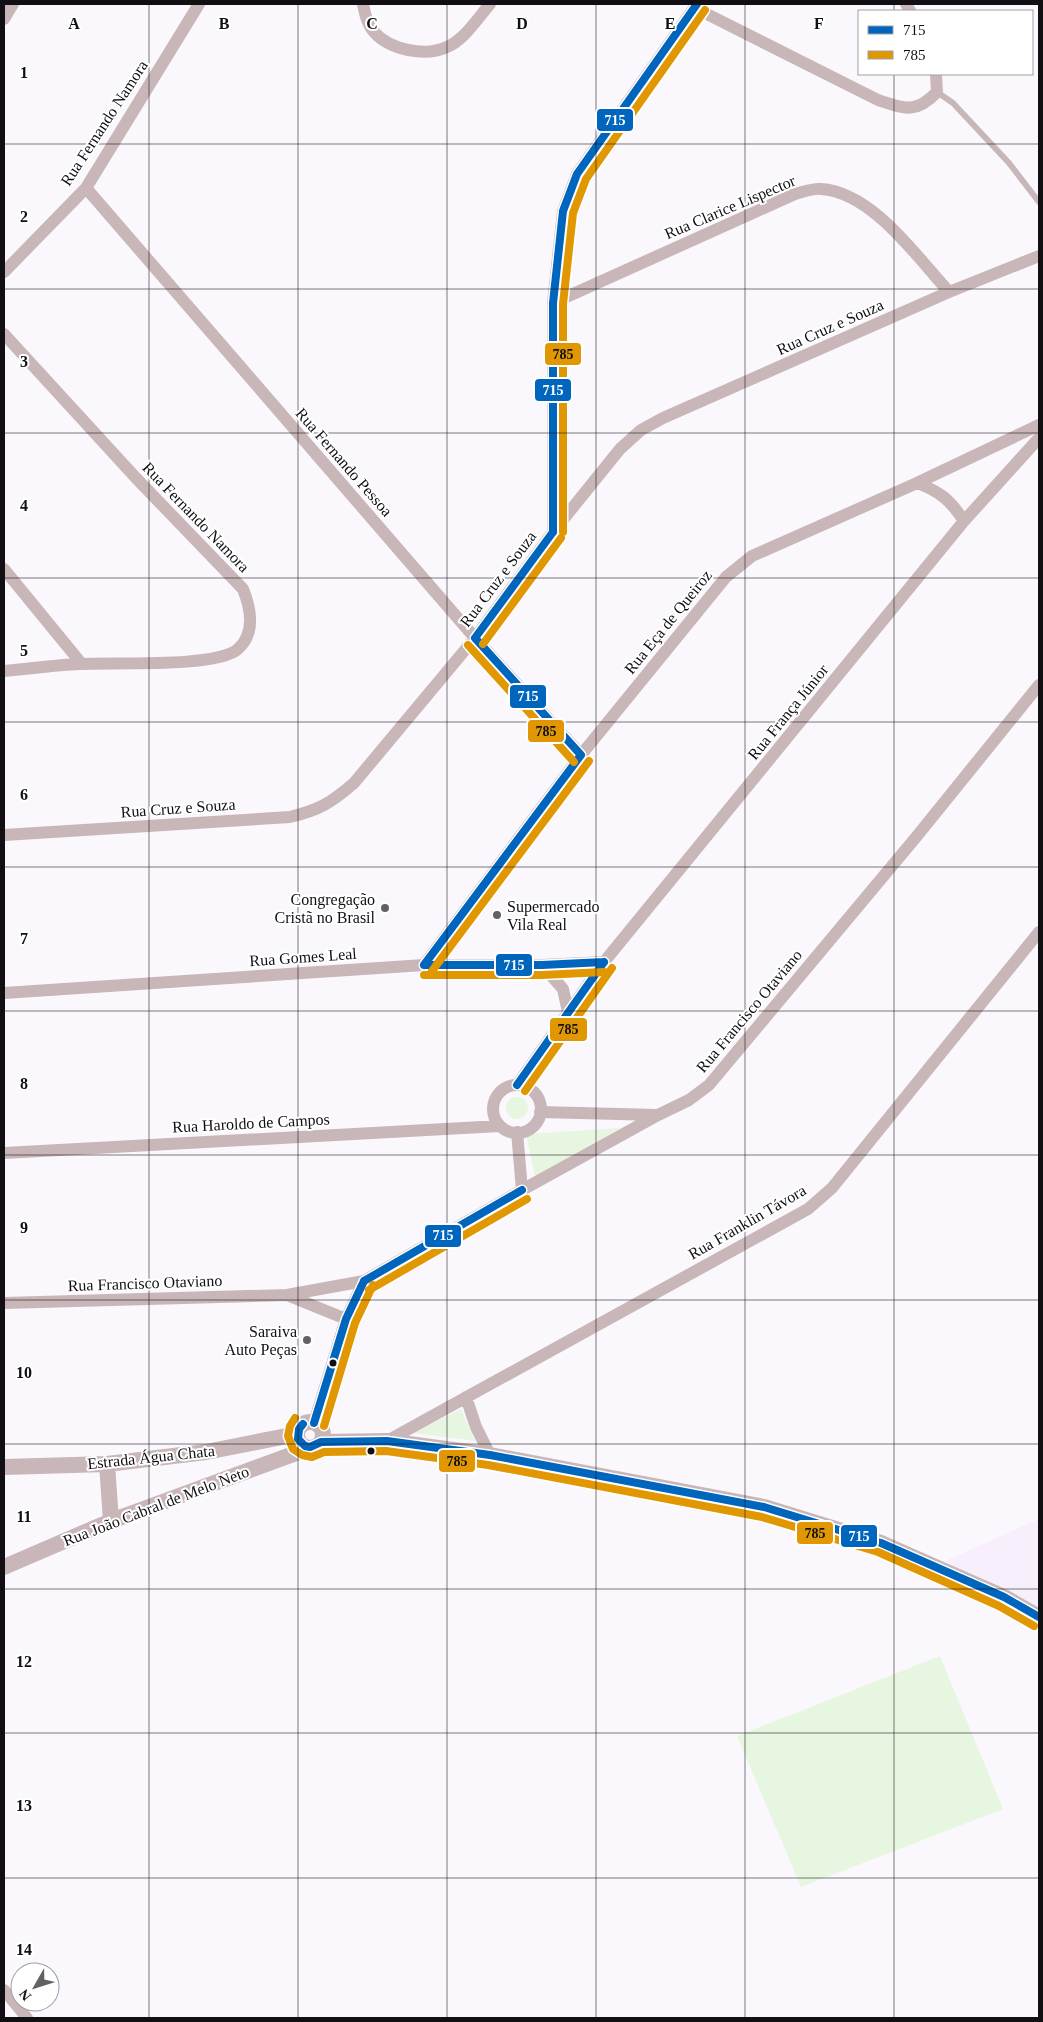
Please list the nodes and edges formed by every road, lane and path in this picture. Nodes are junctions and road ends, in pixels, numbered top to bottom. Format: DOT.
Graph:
graph roads {
  1 [pos="13,4"];
  2 [pos="199,4"];
  3 [pos="363,4"];
  4 [pos="490,4"];
  5 [pos="696,6"];
  6 [pos="4,19"];
  7 [pos="936,75"];
  8 [pos="937,92"];
  9 [pos="86,188"];
  10 [pos="1039,202"];
  11 [pos="1039,256"];
  12 [pos="4,272"];
  13 [pos="949,292"];
  14 [pos="553,304"];
  15 [pos="4,334"];
  16 [pos="1039,425"];
  17 [pos="1039,438"];
  18 [pos="917,483"];
  19 [pos="964,521"];
  20 [pos="553,532"];
  21 [pos="4,569"];
  22 [pos="475,638"];
  23 [pos="81,664"];
  24 [pos="4,671"];
  25 [pos="1039,685"];
  26 [pos="581,755"];
  27 [pos="4,836"];
  28 [pos="1039,932"];
  29 [pos="604,962"];
  30 [pos="424,965"];
  31 [pos="542,965"];
  32 [pos="4,993"];
  33 [pos="568,1012"];
  34 [pos="517,1085"];
  35 [pos="540,1112"];
  36 [pos="658,1115"];
  37 [pos="500,1126"];
  38 [pos="517,1132"];
  39 [pos="4,1153"];
  40 [pos="522,1190"];
  41 [pos="364,1281"];
  42 [pos="287,1295"];
  43 [pos="4,1303"];
  44 [pos="346,1319"];
  45 [pos="466,1397"];
  46 [pos="316,1435"];
  47 [pos="387,1441"];
  48 [pos="490,1455"];
  49 [pos="107,1464"];
  50 [pos="4,1467"];
  51 [pos="111,1521"];
  52 [pos="4,1567"];
  53 [pos="1039,1617"];
  54 [pos="4,1990"];
  55 [pos="27,2018"];
  1 -- 6 [label="street"];
  2 -- 9 [label="street, Rua Fernando Namora"];
  3 -- 4 [label="street"];
  5 -- 8 [label="street"];
  5 -- 14 [label="street"];
  7 -- 8 [label="street"];
  8 -- 10 [label="lane"];
  9 -- 12 [label="street, Rua Fernando Namora"];
  9 -- 22 [label="street, Rua Fernando Pessoa"];
  11 -- 13 [label="street, Rua Cruz e Souza"];
  13 -- 14 [label="street, Rua Clarice Lispector"];
  13 -- 20 [label="street, Rua Cruz e Souza"];
  14 -- 20 [label="street"];
  15 -- 23 [label="street, Rua Fernando Namora"];
  16 -- 18 [label="street, Rua Eça de Queiroz"];
  17 -- 19 [label="street, Rua França Júnior"];
  18 -- 19 [label="street"];
  18 -- 26 [label="street, Rua Eça de Queiroz"];
  19 -- 29 [label="street, Rua França Júnior"];
  20 -- 22 [label="street, Rua Cruz e Souza"];
  21 -- 23 [label="street"];
  22 -- 26 [label="street, Rua Fernando Pessoa"];
  22 -- 27 [label="street, Rua Cruz e Souza"];
  23 -- 24 [label="street, Rua Fernando Namora"];
  25 -- 36 [label="street, Rua Francisco Otaviano"];
  26 -- 30 [label="street, Rua Eça de Queiroz"];
  28 -- 45 [label="street, Rua Franklin Távora"];
  29 -- 31 [label="street, Rua Gomes Leal"];
  29 -- 33 [label="street, Rua França Júnior"];
  30 -- 31 [label="street, Rua Gomes Leal"];
  30 -- 32 [label="street, Rua Gomes Leal"];
  31 -- 33 [label="street"];
  33 -- 34 [label="street, Rua França Júnior"];
  34 -- 35 [label="street"];
  34 -- 37 [label="street"];
  35 -- 36 [label="street"];
  35 -- 38 [label="street"];
  36 -- 40 [label="street, Rua Francisco Otaviano"];
  37 -- 38 [label="street"];
  37 -- 39 [label="street, Rua Haroldo de Campos"];
  38 -- 40 [label="street"];
  40 -- 41 [label="street, Rua Francisco Otaviano"];
  41 -- 42 [label="street, Rua Francisco Otaviano"];
  41 -- 44 [label="street"];
  42 -- 43 [label="street, Rua Francisco Otaviano"];
  42 -- 44 [label="street, Rua Francisco Otaviano"];
  44 -- 46 [label="street"];
  45 -- 47 [label="street, Rua Franklin Távora"];
  45 -- 48 [label="street"];
  46 -- 47 [label="street, Rua João Cabral de Melo Neto"];
  46 -- 49 [label="street, Estrada Água Chata"];
  46 -- 51 [label="street, Rua João Cabral de Melo Neto"];
  47 -- 48 [label="street, Rua João Cabral de Melo Neto"];
  48 -- 53 [label="street, Rua João Cabral de Melo Neto"];
  49 -- 50 [label="street, Estrada Água Chata"];
  49 -- 51 [label="street"];
  51 -- 52 [label="street, Rua João Cabral de Melo Neto"];
  54 -- 55 [label="street"];
}
